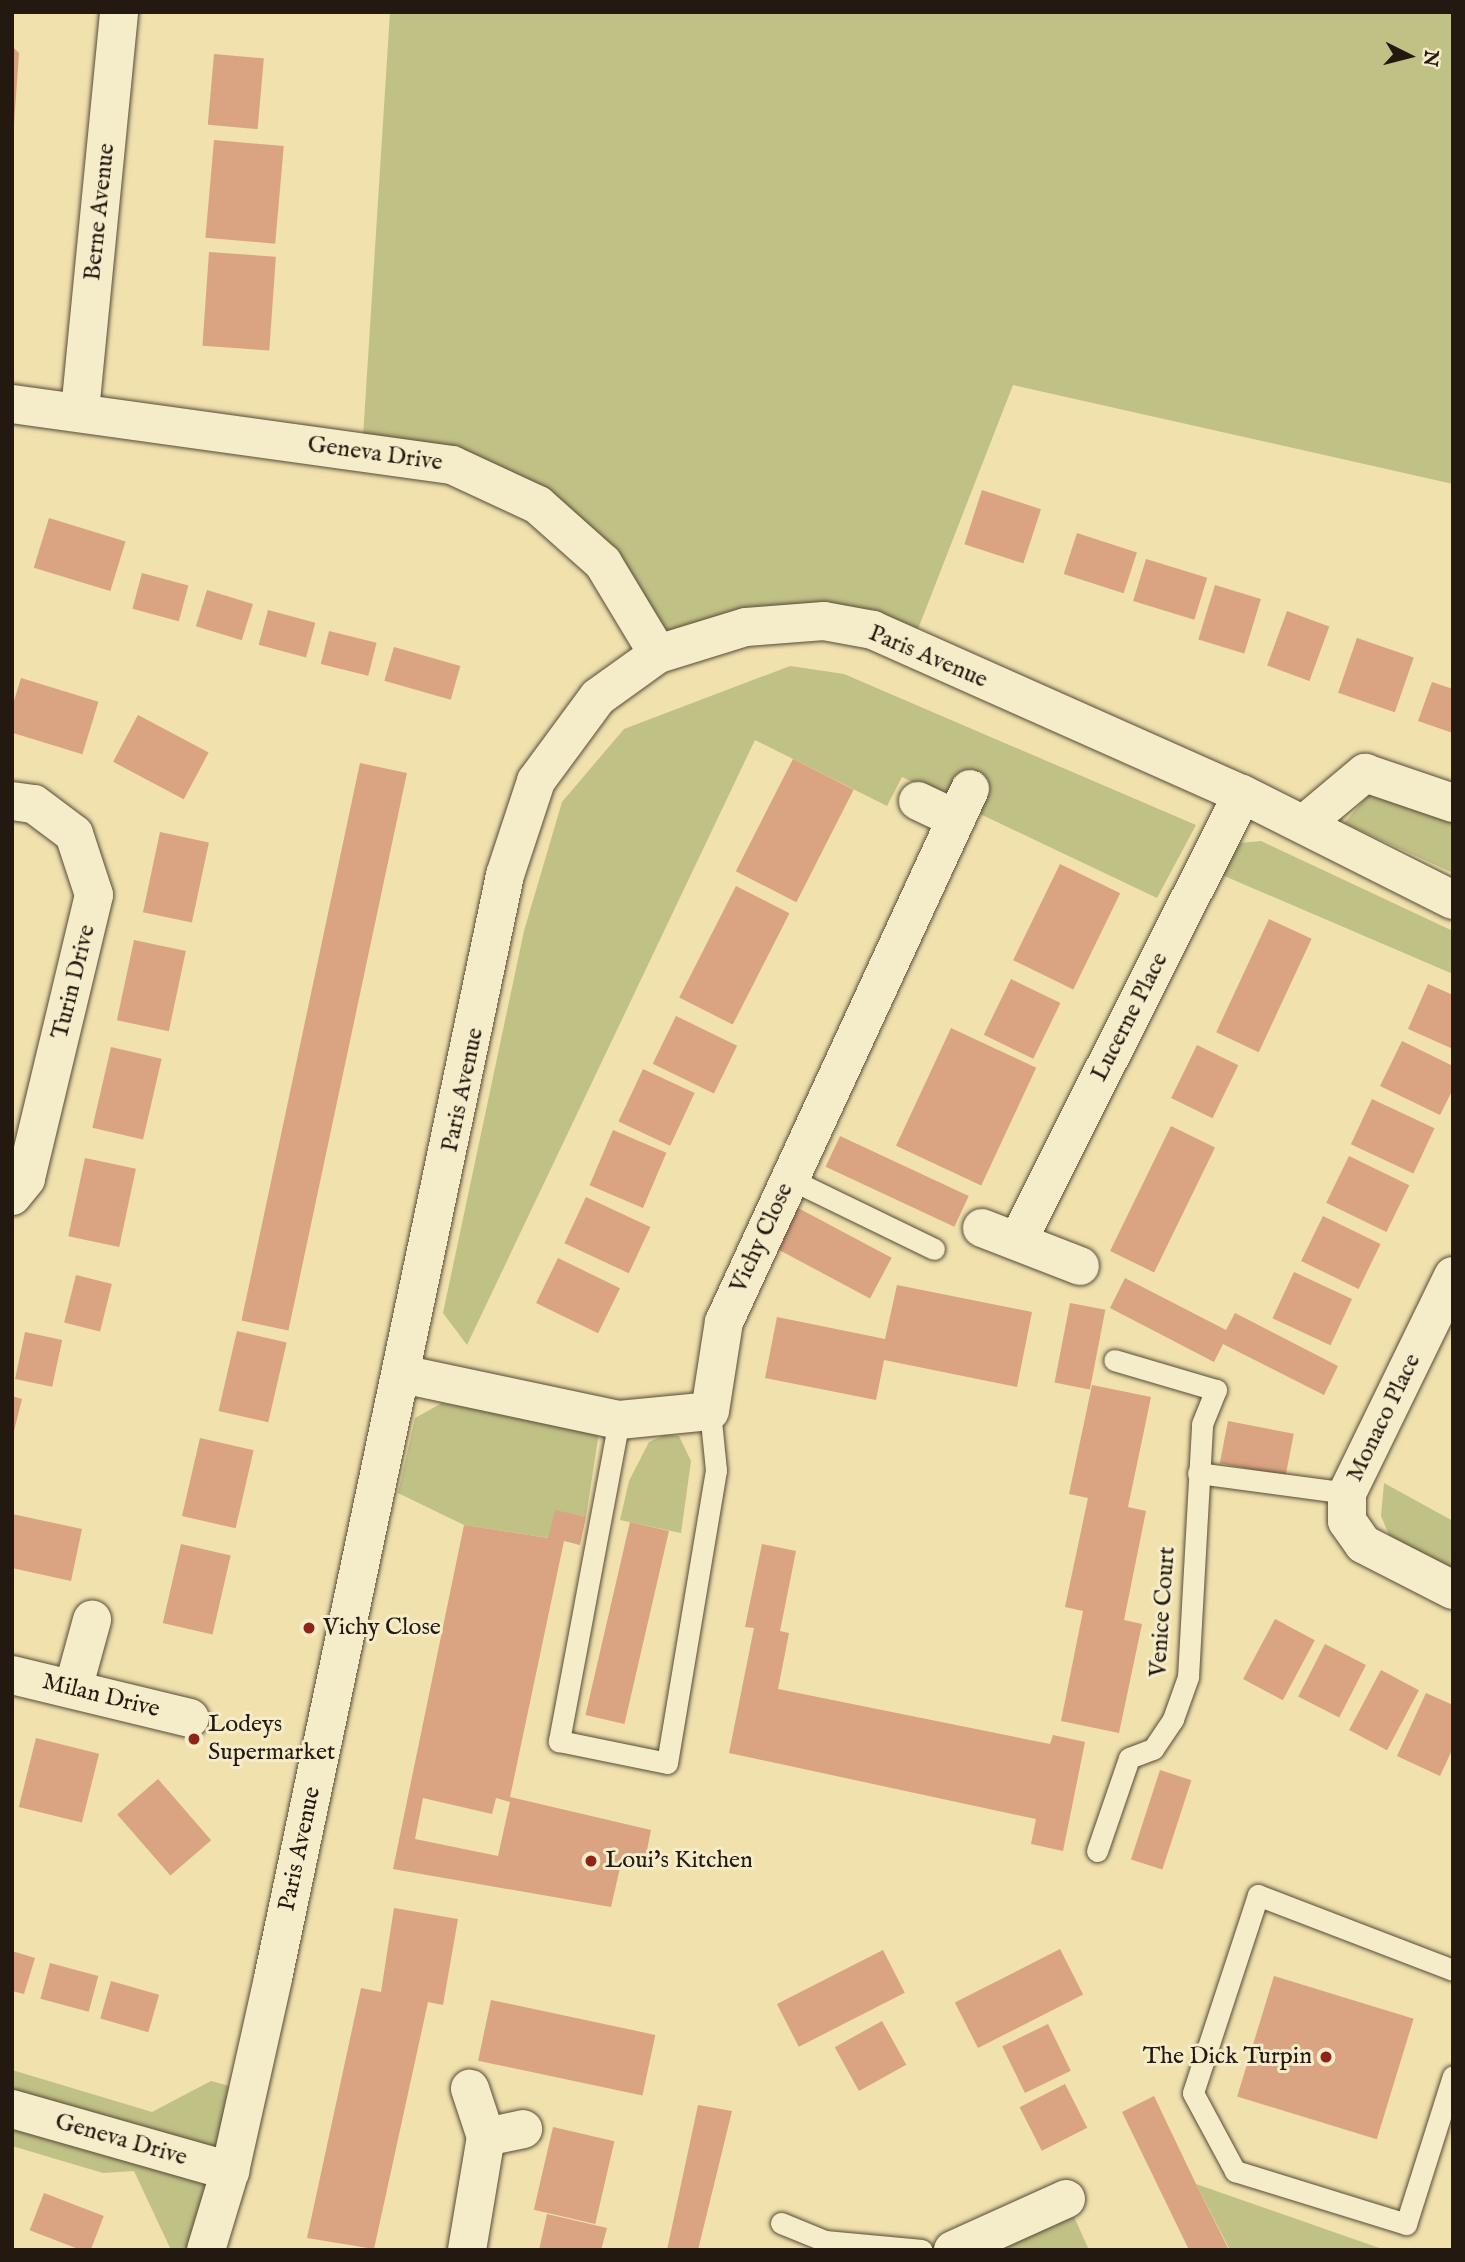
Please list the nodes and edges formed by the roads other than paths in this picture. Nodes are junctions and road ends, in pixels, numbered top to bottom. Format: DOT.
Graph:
graph roads {
  1 [pos="119,12"];
  2 [pos="12,404"];
  3 [pos="80,411"];
  4 [pos="658,654"];
  5 [pos="1242,794"];
  6 [pos="12,801"];
  7 [pos="918,801"];
  8 [pos="1453,803"];
  9 [pos="1304,824"];
  10 [pos="1453,900"];
  11 [pos="790,1180"];
  12 [pos="12,1196"];
  13 [pos="982,1228"];
  14 [pos="1018,1240"];
  15 [pos="934,1250"];
  16 [pos="1080,1266"];
  17 [pos="1453,1276"];
  18 [pos="1114,1360"];
  19 [pos="402,1374"];
  20 [pos="710,1411"];
  21 [pos="619,1420"];
  22 [pos="1198,1473"];
  23 [pos="1347,1493"];
  24 [pos="1453,1590"];
  25 [pos="92,1620"];
  26 [pos="12,1675"];
  27 [pos="73,1689"];
  28 [pos="191,1717"];
  29 [pos="1097,1851"];
  30 [pos="1453,1970"];
  31 [pos="1453,2076"];
  32 [pos="470,2089"];
  33 [pos="12,2109"];
  34 [pos="523,2130"];
  35 [pos="486,2137"];
  36 [pos="230,2171"];
  37 [pos="1066,2199"];
  38 [pos="781,2223"];
  39 [pos="206,2250"];
  40 [pos="467,2250"];
  41 [pos="922,2250"];
  42 [pos="953,2250"];
  1 -- 3 [label="street, Berne Avenue"];
  2 -- 3 [label="street, Geneva Drive"];
  3 -- 4 [label="street, Geneva Drive"];
  4 -- 5 [label="street, Paris Avenue"];
  4 -- 19 [label="street, Paris Avenue"];
  5 -- 9 [label="street, Paris Avenue"];
  5 -- 14 [label="street, Lucerne Place"];
  6 -- 12 [label="street, Turin Drive"];
  7 -- 11 [label="street, Vichy Close"];
  8 -- 9 [label="street"];
  9 -- 10 [label="street, Paris Avenue"];
  11 -- 15 [label="lane"];
  11 -- 20 [label="street, Vichy Close"];
  13 -- 14 [label="street"];
  14 -- 16 [label="street"];
  17 -- 23 [label="street, Monaco Place"];
  18 -- 22 [label="lane, Venice Court"];
  19 -- 21 [label="street"];
  19 -- 36 [label="street, Paris Avenue"];
  20 -- 21 [label="street"];
  20 -- 21 [label="lane"];
  22 -- 23 [label="lane"];
  22 -- 29 [label="lane, Venice Court"];
  23 -- 24 [label="street, Monaco Place"];
  25 -- 27 [label="street"];
  26 -- 27 [label="street, Milan Drive"];
  27 -- 28 [label="street, Milan Drive"];
  30 -- 31 [label="lane"];
  32 -- 35 [label="street"];
  33 -- 36 [label="street, Geneva Drive"];
  34 -- 35 [label="street"];
  35 -- 40 [label="street"];
  36 -- 39 [label="street, Paris Avenue"];
  37 -- 42 [label="street"];
  38 -- 41 [label="lane"];
}
